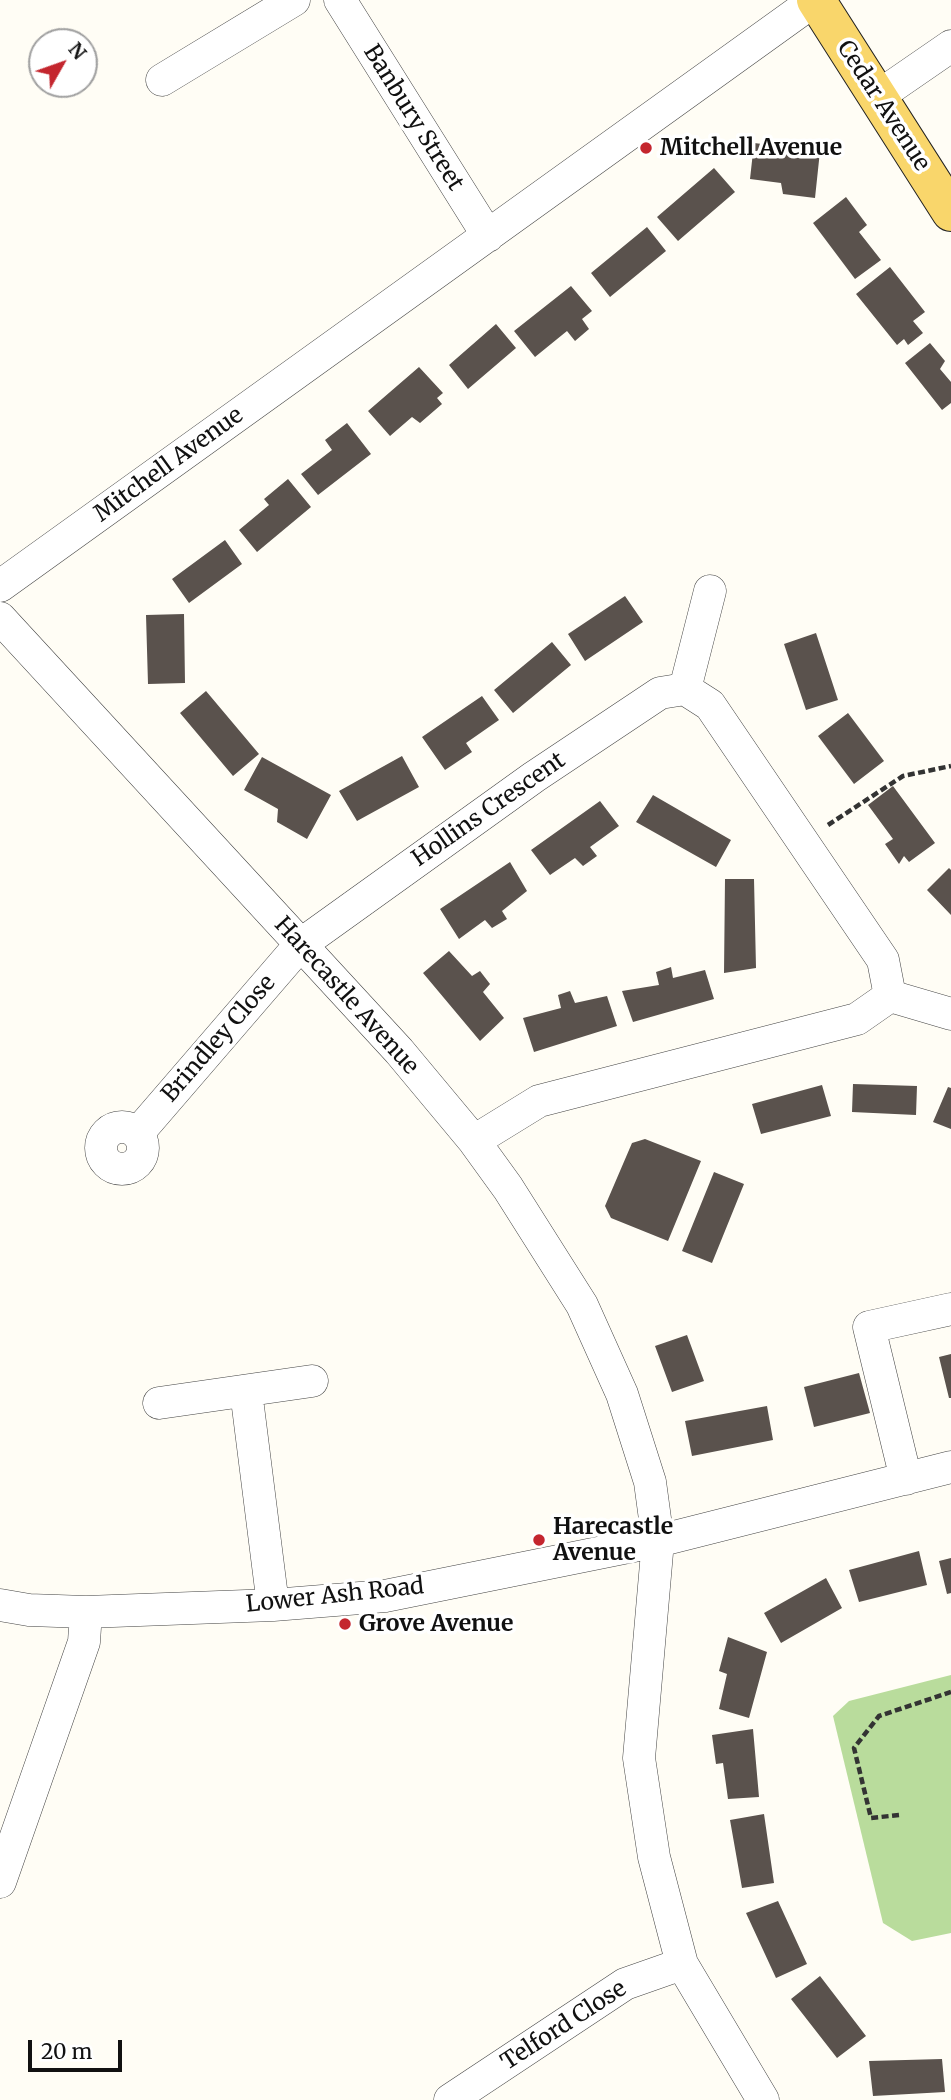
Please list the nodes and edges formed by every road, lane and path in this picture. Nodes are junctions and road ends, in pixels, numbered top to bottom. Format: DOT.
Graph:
graph roads {
  1 [pos="294,0"];
  2 [pos="340,0"];
  3 [pos="815,0"];
  4 [pos="951,46"];
  5 [pos="162,80"];
  6 [pos="877,97"];
  7 [pos="951,212"];
  8 [pos="488,236"];
  9 [pos="0,586"];
  10 [pos="710,591"];
  11 [pos="0,618"];
  12 [pos="685,689"];
  13 [pos="951,766"];
  14 [pos="801,843"];
  15 [pos="300,946"];
  16 [pos="890,996"];
  17 [pos="951,1014"];
  18 [pos="138,1133"];
  19 [pos="474,1141"];
  20 [pos="951,1309"];
  21 [pos="312,1381"];
  22 [pos="246,1391"];
  23 [pos="159,1403"];
  24 [pos="951,1467"];
  25 [pos="906,1479"];
  26 [pos="659,1541"];
  27 [pos="0,1605"];
  28 [pos="273,1605"];
  29 [pos="86,1612"];
  30 [pos="951,1692"];
  31 [pos="899,1815"];
  32 [pos="0,1882"];
  33 [pos="682,1964"];
  34 [pos="450,2100"];
  35 [pos="763,2100"];
  1 -- 5 [label="street"];
  2 -- 8 [label="street, Banbury Street"];
  3 -- 6 [label="main road, Cedar Avenue"];
  3 -- 8 [label="street, Mitchell Avenue"];
  4 -- 6 [label="street"];
  6 -- 7 [label="main road, Cedar Avenue"];
  8 -- 9 [label="street, Mitchell Avenue"];
  10 -- 12 [label="street"];
  11 -- 15 [label="street, Harecastle Avenue"];
  12 -- 14 [label="street"];
  12 -- 15 [label="street, Hollins Crescent"];
  13 -- 14 [label="path"];
  14 -- 16 [label="street"];
  15 -- 18 [label="street, Brindley Close"];
  15 -- 19 [label="street, Harecastle Avenue"];
  16 -- 17 [label="street"];
  16 -- 19 [label="street"];
  19 -- 26 [label="street, Harecastle Avenue"];
  20 -- 25 [label="street"];
  21 -- 22 [label="street"];
  22 -- 23 [label="street"];
  22 -- 28 [label="street"];
  24 -- 25 [label="street, Lower Ash Road"];
  25 -- 26 [label="street, Lower Ash Road"];
  26 -- 28 [label="street, Lower Ash Road"];
  26 -- 33 [label="street"];
  27 -- 29 [label="street, Lower Ash Road"];
  28 -- 29 [label="street, Lower Ash Road"];
  29 -- 32 [label="street"];
  30 -- 31 [label="path"];
  33 -- 34 [label="street, Telford Close"];
  33 -- 35 [label="street"];
}
